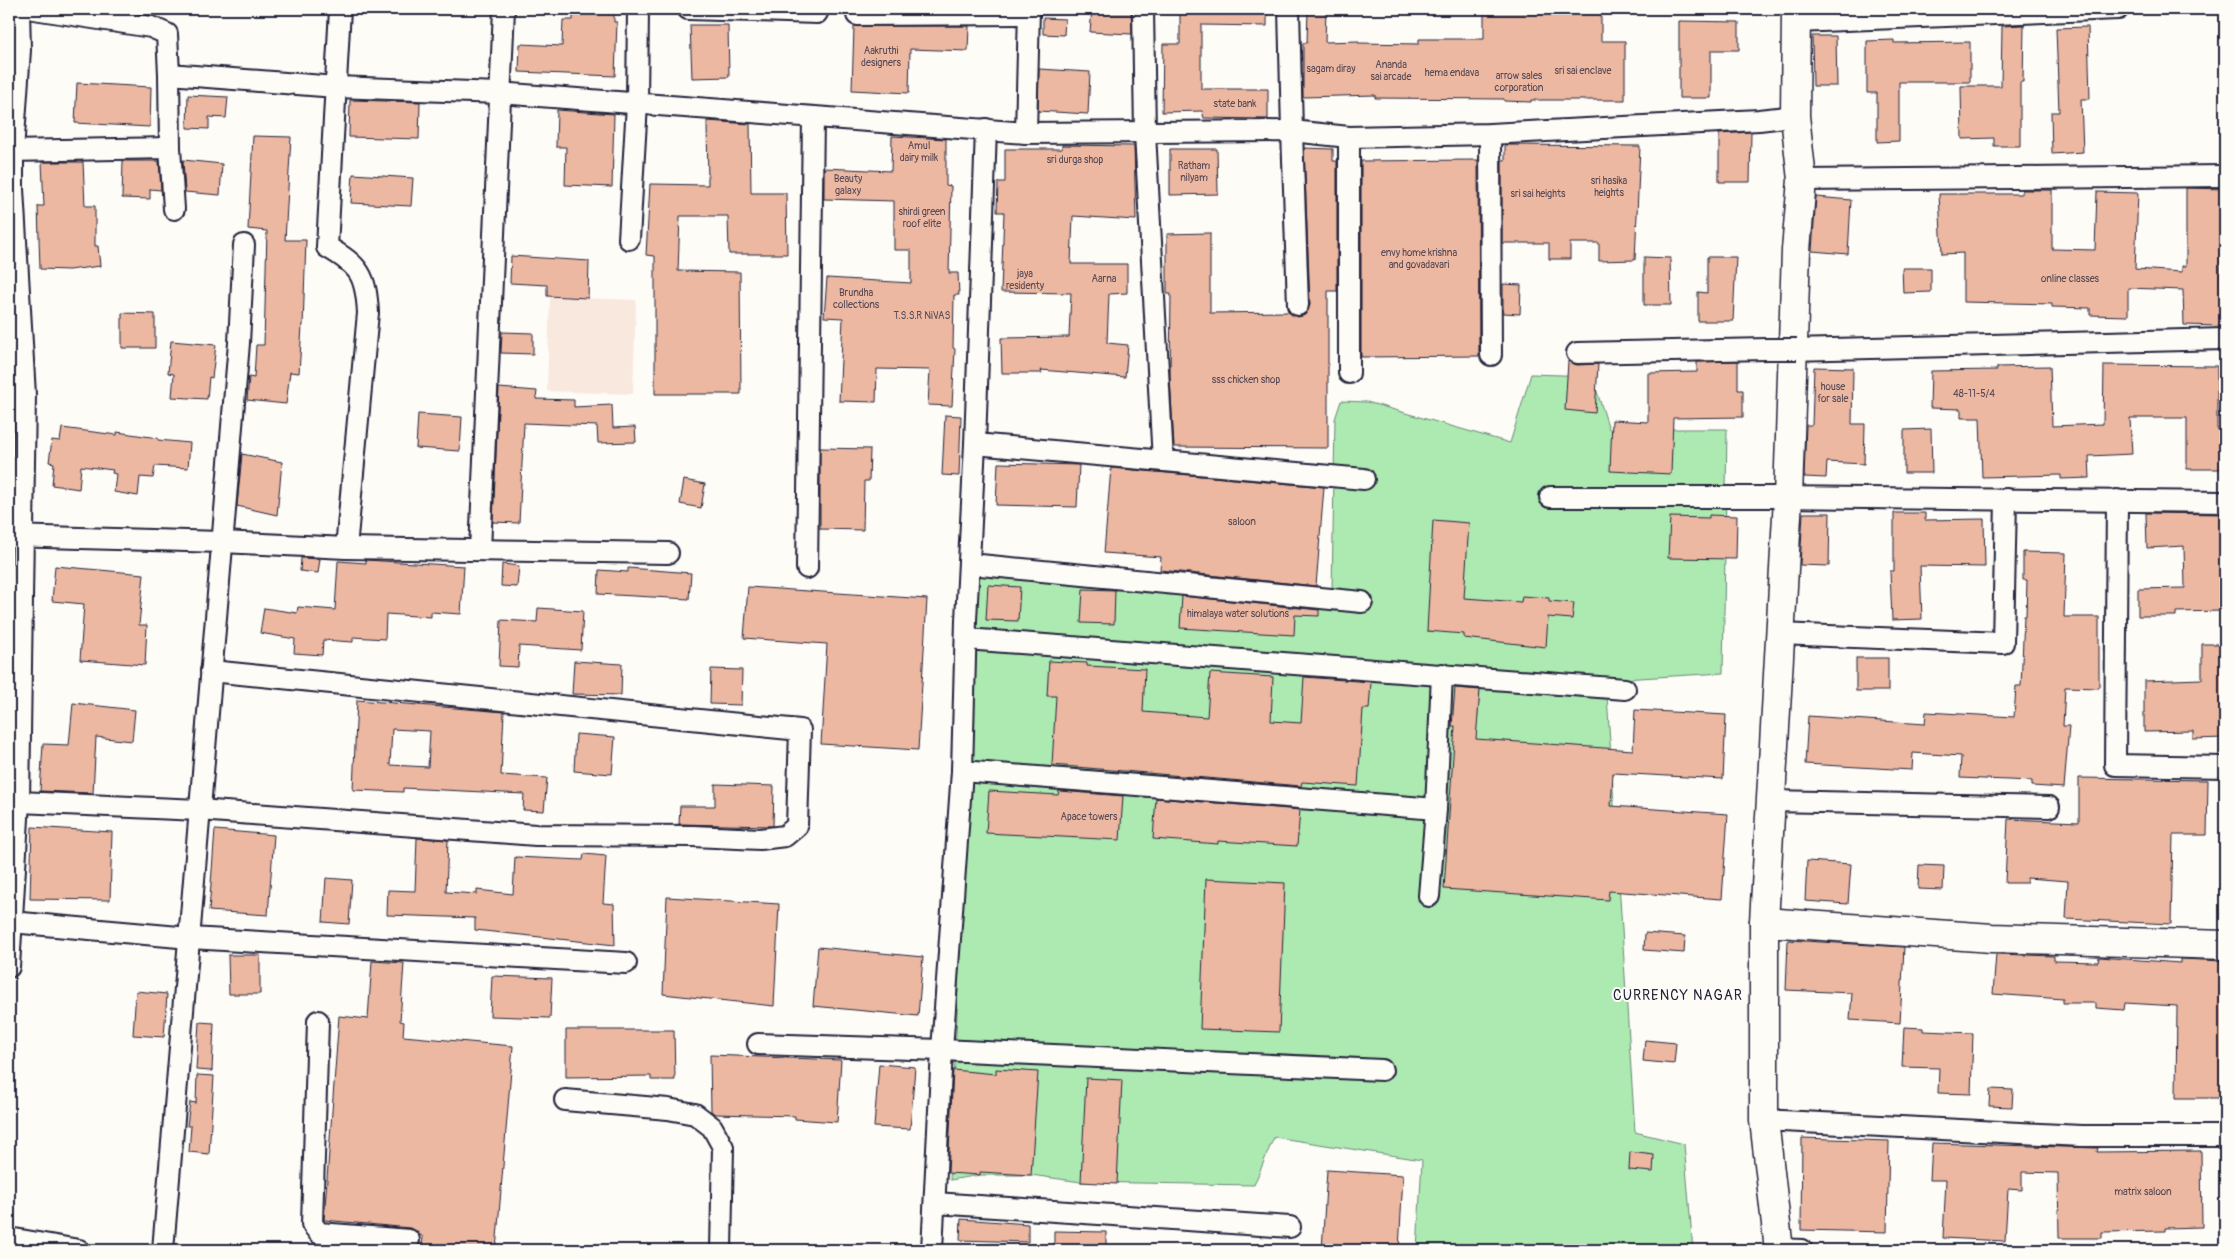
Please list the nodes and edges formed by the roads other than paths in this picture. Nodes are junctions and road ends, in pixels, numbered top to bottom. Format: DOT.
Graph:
graph roads {
  1 [pos="19,9"];
  2 [pos="34,9"];
  3 [pos="340,9"];
  4 [pos="504,9"];
  5 [pos="638,9"];
  6 [pos="688,9"];
  7 [pos="1143,9"];
  8 [pos="1289,9"];
  9 [pos="2118,9"];
  10 [pos="1029,11"];
  11 [pos="817,13"];
  12 [pos="857,15"];
  13 [pos="1796,15"];
  14 [pos="169,74"];
  15 [pos="336,87"];
  16 [pos="499,93"];
  17 [pos="637,104"];
  18 [pos="1789,117"];
  19 [pos="813,118"];
  20 [pos="986,129"];
  21 [pos="1292,131"];
  22 [pos="1026,133"];
  23 [pos="1145,133"];
  24 [pos="1490,134"];
  25 [pos="1349,136"];
  26 [pos="170,148"];
  27 [pos="11,151"];
  28 [pos="2225,176"];
  29 [pos="1802,180"];
  30 [pos="174,209"];
  31 [pos="629,239"];
  32 [pos="244,245"];
  33 [pos="1298,305"];
  34 [pos="2225,339"];
  35 [pos="1785,349"];
  36 [pos="1577,353"];
  37 [pos="1491,355"];
  38 [pos="1349,373"];
  39 [pos="17,394"];
  40 [pos="975,444"];
  41 [pos="1163,461"];
  42 [pos="1364,479"];
  43 [pos="1550,497"];
  44 [pos="1783,497"];
  45 [pos="2006,499"];
  46 [pos="2117,500"];
  47 [pos="2225,502"];
  48 [pos="15,537"];
  49 [pos="222,542"];
  50 [pos="346,548"];
  51 [pos="480,550"];
  52 [pos="668,554"];
  53 [pos="970,564"];
  54 [pos="807,568"];
  55 [pos="1362,602"];
  56 [pos="1779,634"];
  57 [pos="966,638"];
  58 [pos="211,671"];
  59 [pos="1442,674"];
  60 [pos="1625,689"];
  61 [pos="2225,767"];
  62 [pos="962,771"];
  63 [pos="1770,801"];
  64 [pos="19,802"];
  65 [pos="2049,807"];
  66 [pos="1436,809"];
  67 [pos="199,810"];
  68 [pos="1429,896"];
  69 [pos="11,922"];
  70 [pos="1764,922"];
  71 [pos="190,938"];
  72 [pos="2225,945"];
  73 [pos="626,963"];
  74 [pos="9,967"];
  75 [pos="318,1021"];
  76 [pos="758,1044"];
  77 [pos="942,1050"];
  78 [pos="1382,1070"];
  79 [pos="565,1100"];
  80 [pos="1764,1120"];
  81 [pos="2225,1136"];
  82 [pos="935,1203"];
  83 [pos="1290,1227"];
  84 [pos="9,1238"];
  85 [pos="334,1242"];
  86 [pos="400,1243"];
  87 [pos="371,1244"];
  88 [pos="79,1250"];
  89 [pos="163,1250"];
  90 [pos="721,1250"];
  91 [pos="932,1250"];
  92 [pos="1786,1250"];
  1 -- 27 [label="street"];
  2 -- 14 [label="street"];
  3 -- 15 [label="street"];
  4 -- 16 [label="street"];
  5 -- 17 [label="street"];
  6 -- 11 [label="street"];
  7 -- 23 [label="street"];
  8 -- 21 [label="street"];
  9 -- 13 [label="street"];
  10 -- 12 [label="street"];
  10 -- 22 [label="street"];
  13 -- 18 [label="street"];
  14 -- 15 [label="street"];
  14 -- 26 [label="street"];
  15 -- 16 [label="street"];
  15 -- 50 [label="street"];
  16 -- 17 [label="street"];
  16 -- 51 [label="street"];
  17 -- 19 [label="street"];
  17 -- 31 [label="street"];
  18 -- 24 [label="street"];
  18 -- 29 [label="street"];
  19 -- 20 [label="street"];
  19 -- 54 [label="street"];
  20 -- 22 [label="street"];
  20 -- 40 [label="street"];
  21 -- 23 [label="street"];
  21 -- 25 [label="street"];
  21 -- 33 [label="street"];
  22 -- 23 [label="street"];
  23 -- 41 [label="street"];
  24 -- 25 [label="street"];
  24 -- 37 [label="street"];
  25 -- 38 [label="street"];
  26 -- 27 [label="street"];
  26 -- 30 [label="street"];
  27 -- 39 [label="street"];
  28 -- 29 [label="street"];
  29 -- 35 [label="street"];
  32 -- 49 [label="street"];
  34 -- 35 [label="street"];
  35 -- 36 [label="street"];
  35 -- 44 [label="street"];
  39 -- 48 [label="street"];
  40 -- 41 [label="street"];
  40 -- 53 [label="street"];
  41 -- 42 [label="street"];
  43 -- 44 [label="street"];
  44 -- 45 [label="street"];
  44 -- 56 [label="street"];
  45 -- 46 [label="street"];
  45 -- 56 [label="street"];
  46 -- 47 [label="street"];
  46 -- 61 [label="street"];
  48 -- 49 [label="street"];
  48 -- 64 [label="street"];
  49 -- 50 [label="street"];
  49 -- 58 [label="street"];
  50 -- 51 [label="street"];
  51 -- 52 [label="street"];
  53 -- 55 [label="street"];
  53 -- 57 [label="street"];
  56 -- 63 [label="street"];
  57 -- 59 [label="street"];
  57 -- 62 [label="street"];
  58 -- 67 [label="street"];
  58 -- 67 [label="street"];
  59 -- 60 [label="street"];
  59 -- 66 [label="street"];
  62 -- 66 [label="street"];
  62 -- 77 [label="street"];
  63 -- 65 [label="street"];
  63 -- 70 [label="street"];
  64 -- 67 [label="street"];
  64 -- 69 [label="street"];
  66 -- 68 [label="street"];
  67 -- 71 [label="street"];
  69 -- 71 [label="street"];
  69 -- 74 [label="street"];
  70 -- 72 [label="street"];
  70 -- 80 [label="street"];
  71 -- 73 [label="street"];
  71 -- 89 [label="street"];
  75 -- 85 [label="street"];
  76 -- 77 [label="street"];
  77 -- 78 [label="street"];
  77 -- 82 [label="street"];
  79 -- 90 [label="street"];
  80 -- 81 [label="street"];
  80 -- 92 [label="street"];
  82 -- 83 [label="street"];
  82 -- 91 [label="street"];
  84 -- 88 [label="street"];
  85 -- 87 [label="street"];
  86 -- 87 [label="street"];
}
